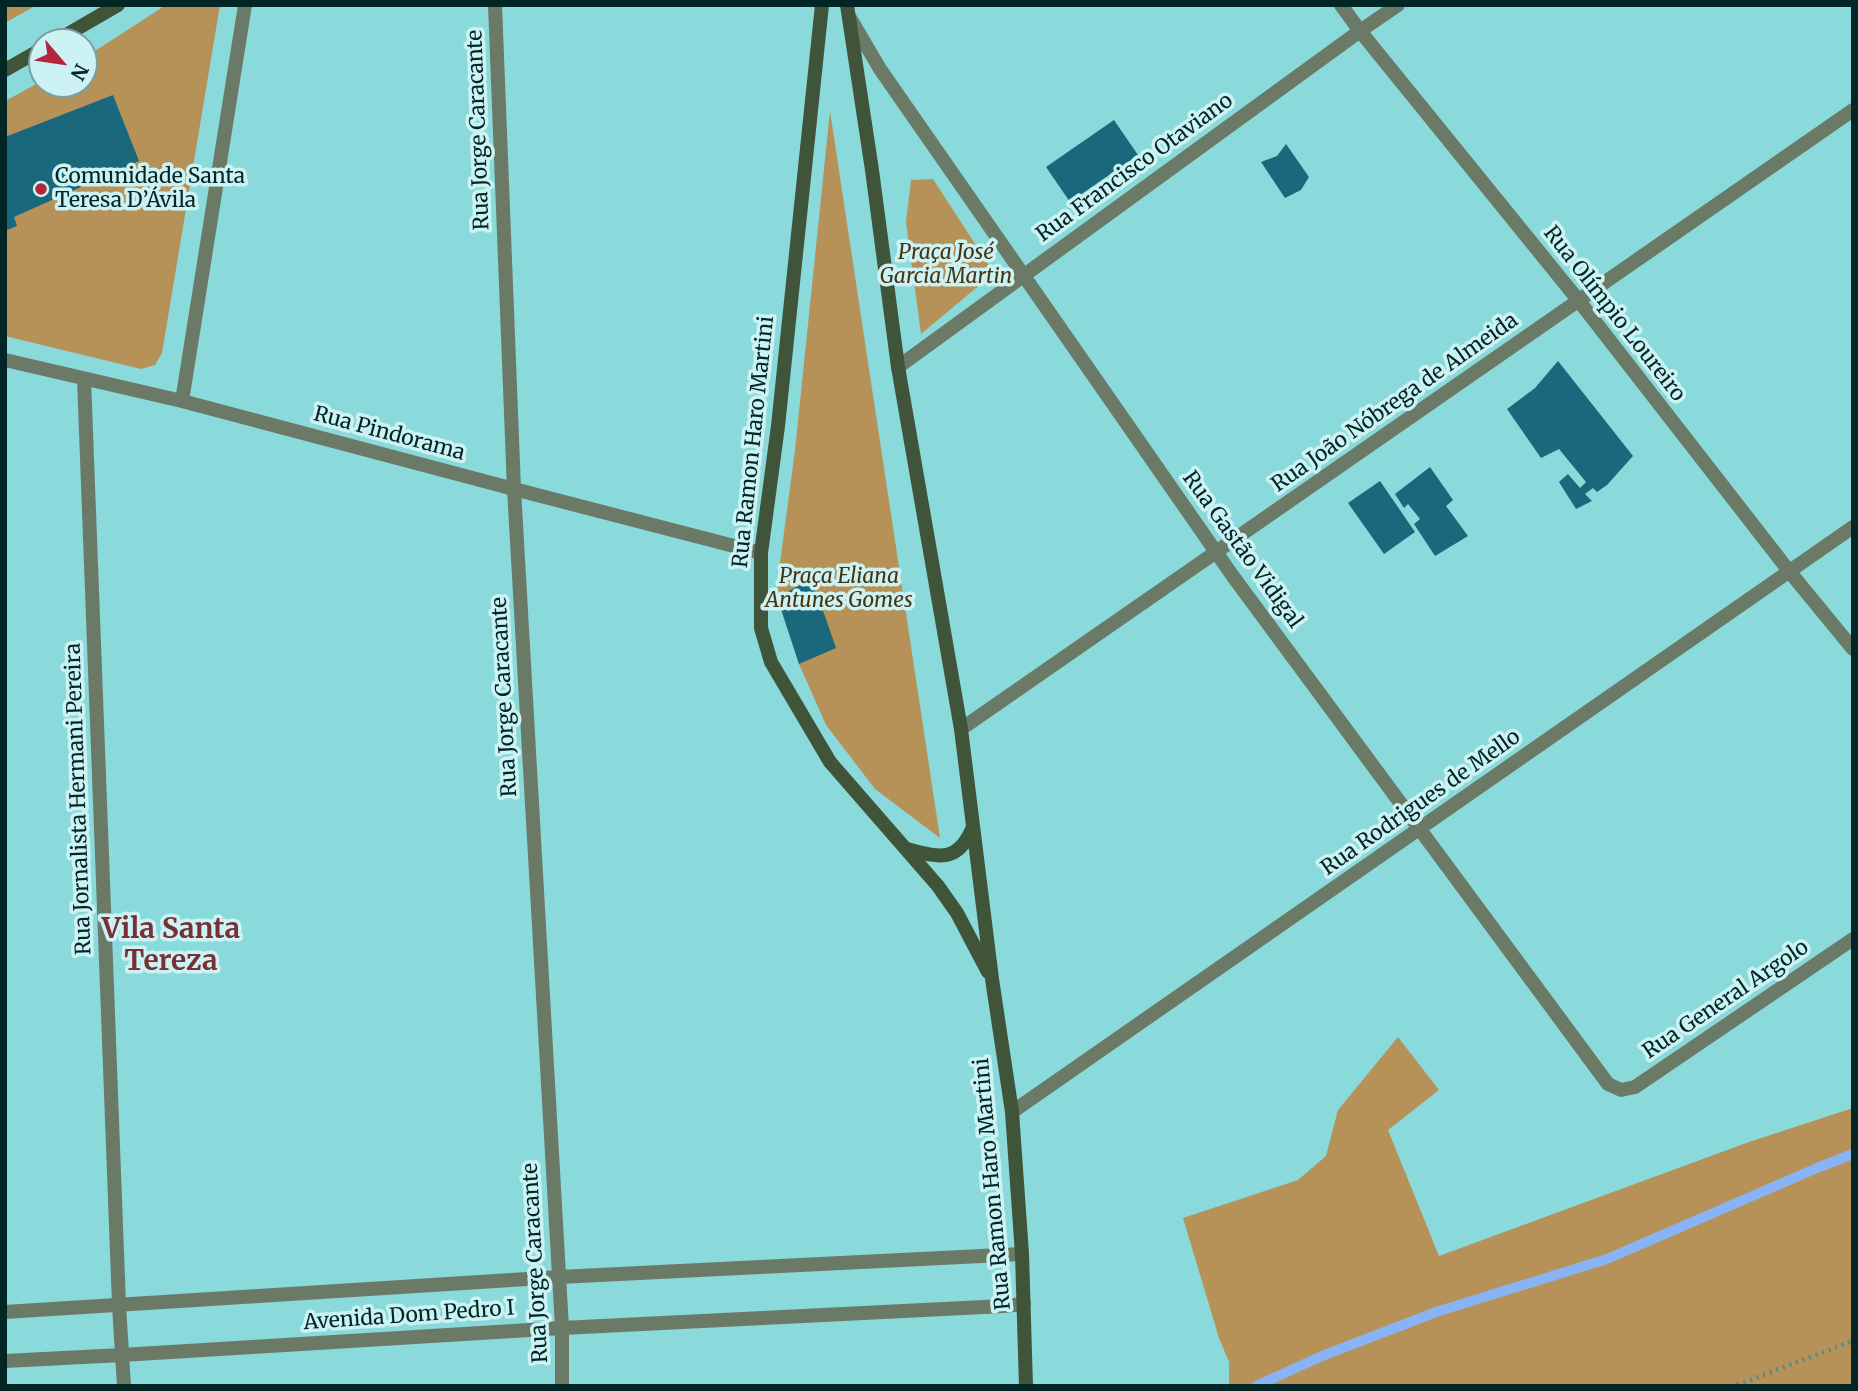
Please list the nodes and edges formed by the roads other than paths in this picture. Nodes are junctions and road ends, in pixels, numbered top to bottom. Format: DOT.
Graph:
graph roads {
  1 [pos="118,5"];
  2 [pos="245,5"];
  3 [pos="495,5"];
  4 [pos="822,5"];
  5 [pos="1342,5"];
  6 [pos="1398,5"];
  7 [pos="848,12"];
  8 [pos="78,28"];
  9 [pos="1360,31"];
  10 [pos="28,57"];
  11 [pos="5,70"];
  12 [pos="1853,110"];
  13 [pos="1022,275"];
  14 [pos="1579,301"];
  15 [pos="5,360"];
  16 [pos="898,367"];
  17 [pos="84,379"];
  18 [pos="182,401"];
  19 [pos="514,489"];
  20 [pos="1853,527"];
  21 [pos="761,553"];
  22 [pos="1216,553"];
  23 [pos="1789,571"];
  24 [pos="1853,649"];
  25 [pos="961,729"];
  26 [pos="974,825"];
  27 [pos="1420,829"];
  28 [pos="906,849"];
  29 [pos="1853,939"];
  30 [pos="992,979"];
  31 [pos="1621,1090"];
  32 [pos="1012,1112"];
  33 [pos="1022,1254"];
  34 [pos="559,1277"];
  35 [pos="1024,1304"];
  36 [pos="119,1305"];
  37 [pos="5,1312"];
  38 [pos="562,1328"];
  39 [pos="122,1355"];
  40 [pos="5,1361"];
  41 [pos="124,1386"];
  42 [pos="562,1386"];
  43 [pos="1026,1386"];
  1 -- 8 [label="main road"];
  2 -- 18 [label="street"];
  3 -- 19 [label="street, Rua Jorge Caracante"];
  4 -- 21 [label="main road, Rua Ramon Haro Martini"];
  5 -- 9 [label="street, Rua Olímpio Loureiro"];
  6 -- 9 [label="street, Rua Francisco Otaviano"];
  7 -- 13 [label="street, Rua Gastão Vidigal"];
  7 -- 16 [label="main road, Rua Ramon Haro Martini"];
  9 -- 13 [label="street, Rua Francisco Otaviano"];
  9 -- 14 [label="street, Rua Olímpio Loureiro"];
  10 -- 11 [label="main road"];
  12 -- 14 [label="street, Rua João Nóbrega de Almeida"];
  13 -- 16 [label="street, Rua Francisco Otaviano"];
  13 -- 22 [label="street, Rua Gastão Vidigal"];
  14 -- 22 [label="street, Rua João Nóbrega de Almeida"];
  14 -- 23 [label="street, Rua Olímpio Loureiro"];
  15 -- 17 [label="street, Rua Pindorama"];
  16 -- 25 [label="main road, Rua Ramon Haro Martini"];
  17 -- 18 [label="street, Rua Pindorama"];
  17 -- 36 [label="street, Rua Jornalista Hermani Pereira"];
  18 -- 19 [label="street, Rua Pindorama"];
  19 -- 21 [label="street, Rua Pindorama"];
  19 -- 34 [label="street, Rua Jorge Caracante"];
  20 -- 23 [label="street, Rua Rodrigues de Mello"];
  21 -- 28 [label="main road, Rua Ramon Haro Martini"];
  22 -- 25 [label="street, Rua João Nóbrega de Almeida"];
  22 -- 27 [label="street, Rua Gastão Vidigal"];
  23 -- 24 [label="street, Rua Olímpio Loureiro"];
  23 -- 27 [label="street, Rua Rodrigues de Mello"];
  25 -- 26 [label="main road, Rua Ramon Haro Martini"];
  26 -- 28 [label="main road"];
  26 -- 30 [label="main road, Rua Ramon Haro Martini"];
  27 -- 31 [label="street, Rua Gastão Vidigal"];
  27 -- 32 [label="street, Rua Rodrigues de Mello"];
  28 -- 30 [label="main road, Rua Ramon Haro Martini"];
  29 -- 31 [label="street, Rua General Argolo"];
  30 -- 32 [label="main road, Rua Ramon Haro Martini"];
  32 -- 33 [label="main road, Rua Ramon Haro Martini"];
  33 -- 34 [label="street, Avenida Dom Pedro I"];
  33 -- 35 [label="main road, Rua Ramon Haro Martini"];
  34 -- 36 [label="street, Avenida Dom Pedro I"];
  34 -- 38 [label="street, Rua Jorge Caracante"];
  35 -- 38 [label="street, Avenida Dom Pedro I"];
  35 -- 43 [label="main road, Rua Ramon Haro Martini"];
  36 -- 37 [label="street, Avenida Dom Pedro I"];
  36 -- 39 [label="street, Rua Jornalista Hermani Pereira"];
  38 -- 39 [label="street, Avenida Dom Pedro I"];
  38 -- 42 [label="street, Rua Jorge Caracante"];
  39 -- 40 [label="street, Avenida Dom Pedro I"];
  39 -- 41 [label="street, Rua Jornalista Hermani Pereira"];
}
